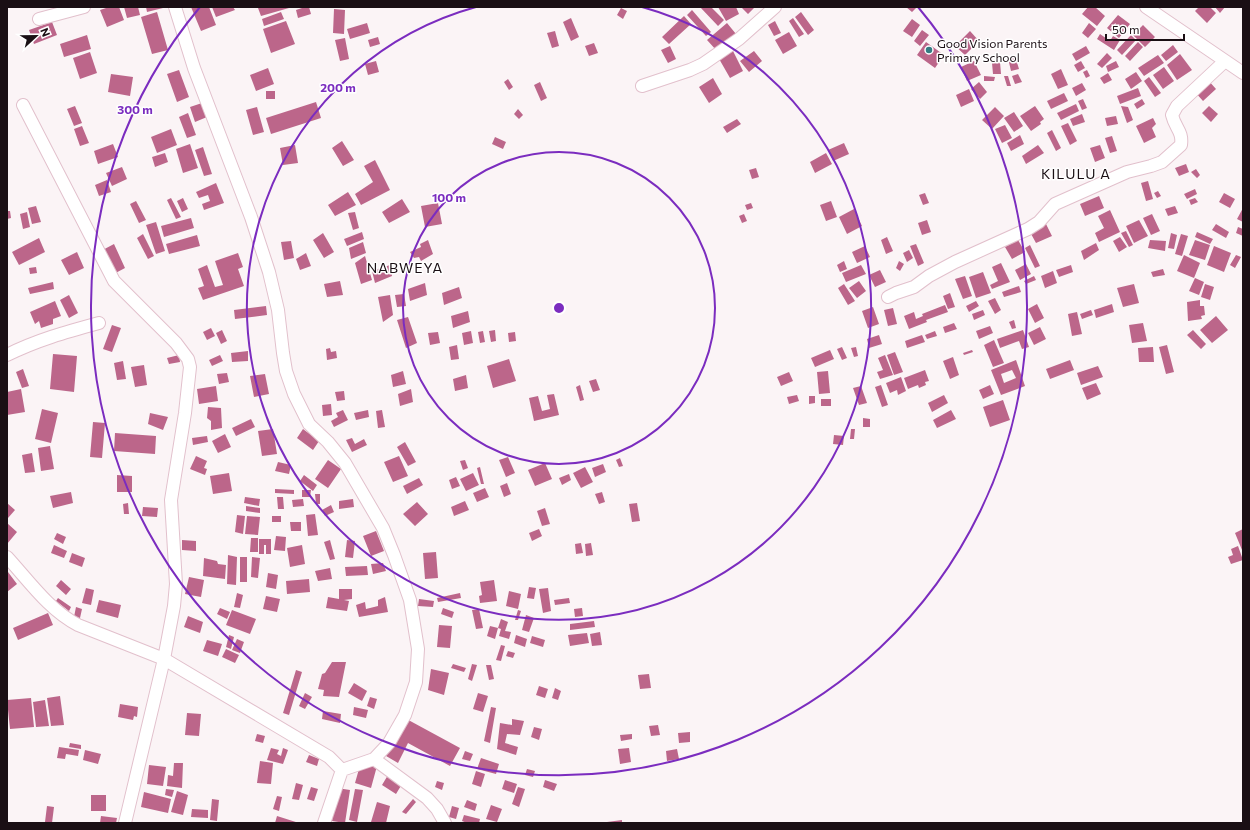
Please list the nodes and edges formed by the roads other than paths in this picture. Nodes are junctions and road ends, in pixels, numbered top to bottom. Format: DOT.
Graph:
graph roads {
  1 [pos="84,7"];
  2 [pos="175,7"];
  3 [pos="775,7"];
  4 [pos="1146,7"];
  5 [pos="39,19"];
  6 [pos="1225,61"];
  7 [pos="1243,74"];
  8 [pos="642,86"];
  9 [pos="23,105"];
  10 [pos="888,297"];
  11 [pos="99,323"];
  12 [pos="7,355"];
  13 [pos="7,557"];
  14 [pos="164,659"];
  15 [pos="374,759"];
  16 [pos="342,770"];
  17 [pos="125,823"];
  18 [pos="324,823"];
  19 [pos="445,823"];
  1 -- 5 [label="street"];
  2 -- 15 [label="street"];
  3 -- 8 [label="street"];
  4 -- 6 [label="street"];
  6 -- 7 [label="street"];
  6 -- 10 [label="street"];
  9 -- 14 [label="street"];
  11 -- 12 [label="street"];
  13 -- 14 [label="street"];
  14 -- 16 [label="street"];
  14 -- 17 [label="street"];
  15 -- 16 [label="street"];
  15 -- 19 [label="street"];
  16 -- 18 [label="street"];
}
